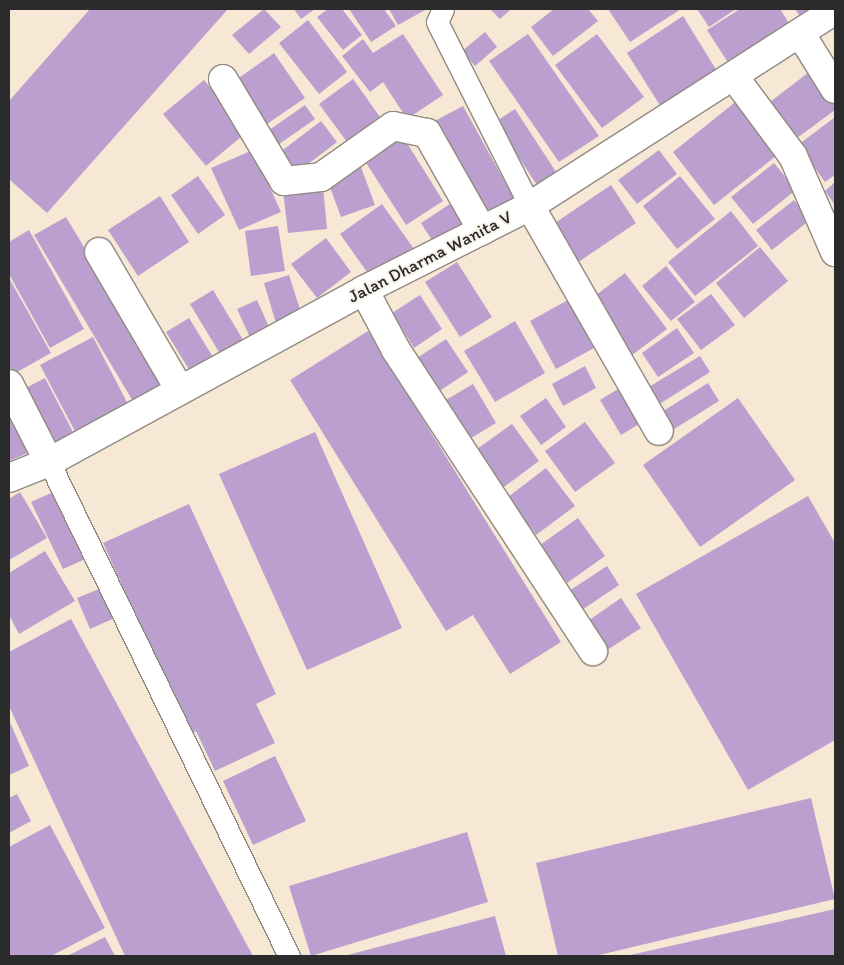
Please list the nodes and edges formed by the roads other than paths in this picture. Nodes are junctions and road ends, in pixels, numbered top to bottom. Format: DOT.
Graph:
graph roads {
  1 [pos="443,9"];
  2 [pos="835,10"];
  3 [pos="800,33"];
  4 [pos="735,78"];
  5 [pos="223,79"];
  6 [pos="835,89"];
  7 [pos="530,206"];
  8 [pos="482,230"];
  9 [pos="98,252"];
  10 [pos="835,252"];
  11 [pos="364,290"];
  12 [pos="9,384"];
  13 [pos="180,390"];
  14 [pos="659,431"];
  15 [pos="49,462"];
  16 [pos="9,478"];
  17 [pos="593,650"];
  18 [pos="290,956"];
  1 -- 7 [label="lane"];
  2 -- 3 [label="street, Jalan Dharma Wanita V"];
  3 -- 4 [label="street, Jalan Dharma Wanita V"];
  3 -- 6 [label="street"];
  4 -- 7 [label="street, Jalan Dharma Wanita V"];
  4 -- 10 [label="street"];
  5 -- 8 [label="street"];
  7 -- 8 [label="street, Jalan Dharma Wanita V"];
  7 -- 14 [label="street"];
  8 -- 11 [label="street, Jalan Dharma Wanita V"];
  9 -- 13 [label="street"];
  11 -- 13 [label="street, Jalan Dharma Wanita V"];
  11 -- 17 [label="street"];
  12 -- 15 [label="street"];
  13 -- 15 [label="street, Jalan Dharma Wanita V"];
  15 -- 16 [label="street, Jalan Dharma Wanita V"];
  15 -- 18 [label="lane"];
}
